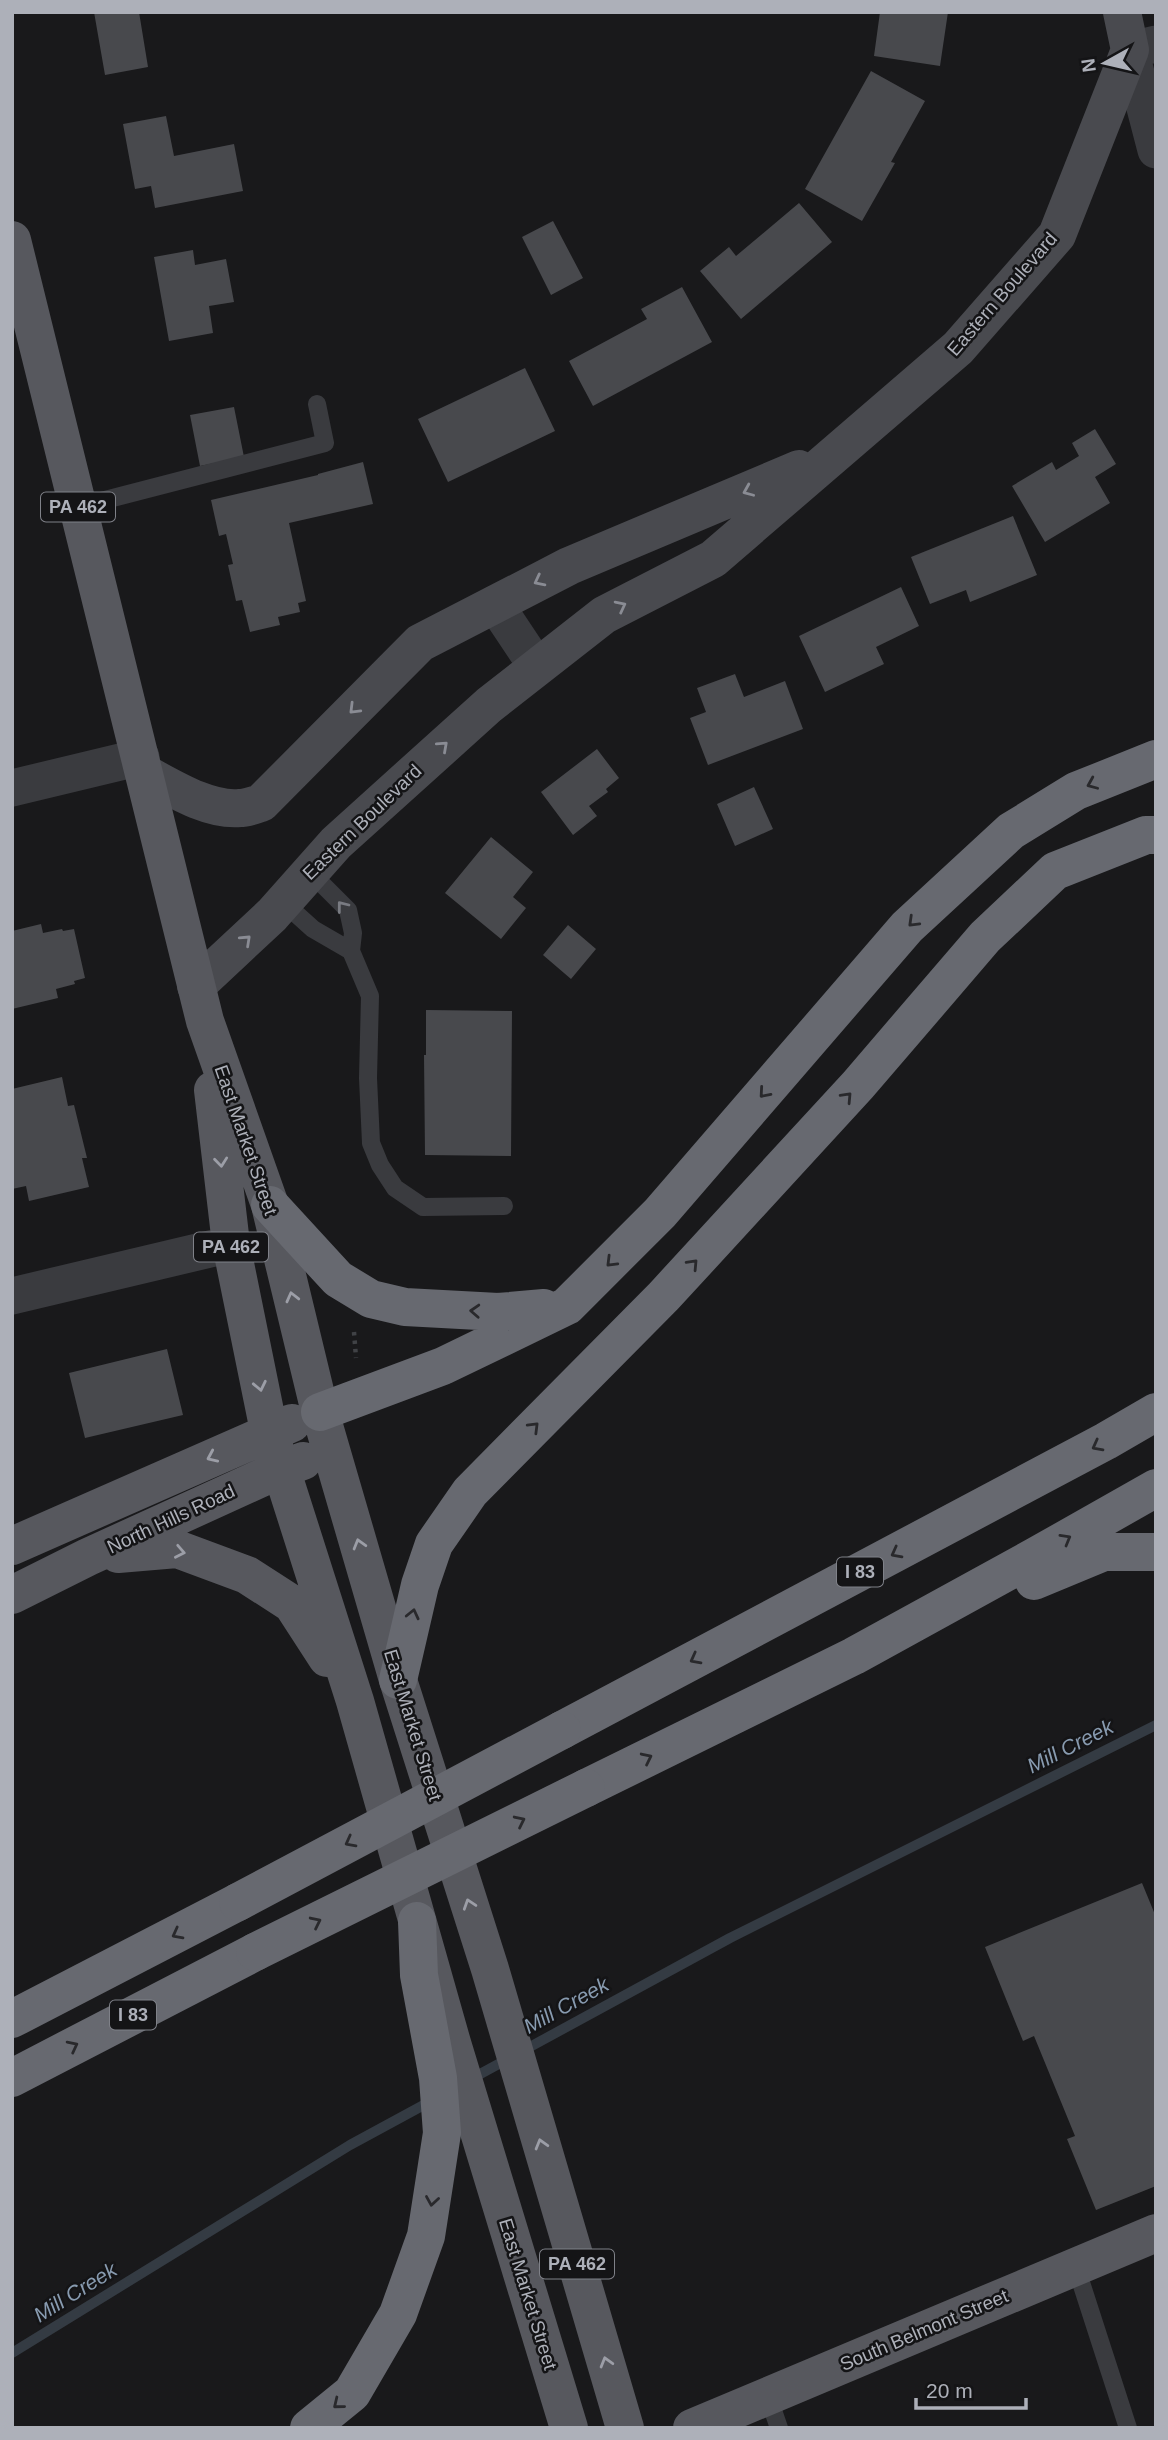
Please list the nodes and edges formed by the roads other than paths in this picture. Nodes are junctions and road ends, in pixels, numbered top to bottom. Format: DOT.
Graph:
graph roads {
  1 [pos="1122,12"];
  2 [pos="1143,47"];
  3 [pos="1156,150"];
  4 [pos="12,240"];
  5 [pos="18,293"];
  6 [pos="317,404"];
  7 [pos="833,455"];
  8 [pos="78,507"];
  9 [pos="495,604"];
  10 [pos="537,667"];
  11 [pos="1156,759"];
  12 [pos="144,765"];
  13 [pos="12,788"];
  14 [pos="1156,835"];
  15 [pos="309,871"];
  16 [pos="283,902"];
  17 [pos="351,951"];
  18 [pos="201,1004"];
  19 [pos="270,1205"];
  20 [pos="504,1206"];
  21 [pos="230,1244"];
  22 [pos="12,1296"];
  23 [pos="567,1306"];
  24 [pos="320,1412"];
  25 [pos="1156,1412"];
  26 [pos="269,1432"];
  27 [pos="332,1451"];
  28 [pos="281,1469"];
  29 [pos="1156,1488"];
  30 [pos="12,1546"];
  31 [pos="1156,1552"];
  32 [pos="88,1557"];
  33 [pos="12,1595"];
  34 [pos="854,1656"];
  35 [pos="398,1680"];
  36 [pos="355,1701"];
  37 [pos="417,1921"];
  38 [pos="12,2019"];
  39 [pos="12,2078"];
  40 [pos="459,2128"];
  41 [pos="1156,2233"];
  42 [pos="1076,2267"];
  43 [pos="773,2412"];
  44 [pos="309,2428"];
  45 [pos="569,2428"];
  46 [pos="625,2428"];
  47 [pos="692,2428"];
  48 [pos="1128,2428"];
  1 -- 2 [label="street"];
  2 -- 3 [label="street"];
  2 -- 7 [label="street, Eastern Boulevard"];
  4 -- 5 [label="main road, East Market Street / PA 462"];
  5 -- 8 [label="main road, East Market Street / PA 462"];
  6 -- 8 [label="lane"];
  7 -- 9 [label="street, Eastern Boulevard, one-way"];
  10 -- 7 [label="street, Eastern Boulevard, one-way"];
  8 -- 12 [label="main road, East Market Street / PA 462"];
  9 -- 10 [label="street"];
  9 -- 12 [label="street, Eastern Boulevard, one-way"];
  15 -- 10 [label="street, Eastern Boulevard, one-way"];
  11 -- 23 [label="highway, one-way"];
  12 -- 13 [label="street"];
  12 -- 18 [label="main road, East Market Street / PA 462"];
  35 -- 14 [label="highway, one-way"];
  15 -- 16 [label="street, Eastern Boulevard"];
  17 -- 15 [label="lane, one-way"];
  16 -- 17 [label="lane"];
  18 -- 16 [label="street, Eastern Boulevard, one-way"];
  17 -- 20 [label="lane"];
  18 -- 19 [label="main road, East Market Street / PA 462"];
  18 -- 21 [label="main road, East Market Street / PA 462, one-way"];
  23 -- 19 [label="highway, one-way"];
  24 -- 19 [label="main road, East Market Street / PA 462, one-way"];
  21 -- 22 [label="street"];
  21 -- 26 [label="main road, East Market Street / PA 462, one-way"];
  23 -- 24 [label="highway"];
  24 -- 26 [label="main road, North Hills Road"];
  24 -- 27 [label="main road, East Market Street / PA 462"];
  25 -- 38 [label="highway, I 83, one-way, bridge"];
  26 -- 28 [label="main road, East Market Street / PA 462"];
  26 -- 30 [label="main road, North Hills Road, one-way"];
  27 -- 28 [label="main road, North Hills Road"];
  35 -- 27 [label="main road, East Market Street / PA 462, one-way"];
  28 -- 32 [label="main road, North Hills Road"];
  28 -- 36 [label="main road, East Market Street / PA 462"];
  34 -- 29 [label="highway, I 83, one-way"];
  31 -- 34 [label="highway"];
  32 -- 33 [label="main road, North Hills Road"];
  32 -- 36 [label="main road, one-way"];
  39 -- 34 [label="highway, I 83, one-way, bridge"];
  46 -- 35 [label="main road, East Market Street / PA 462, one-way"];
  36 -- 37 [label="main road, East Market Street / PA 462"];
  37 -- 40 [label="main road, East Market Street / PA 462"];
  37 -- 40 [label="highway"];
  40 -- 44 [label="highway, one-way"];
  40 -- 45 [label="main road, East Market Street / PA 462"];
  41 -- 42 [label="main road, South Belmont Street"];
  42 -- 43 [label="main road, South Belmont Street"];
  42 -- 48 [label="lane"];
  43 -- 47 [label="main road, South Belmont Street"];
}
